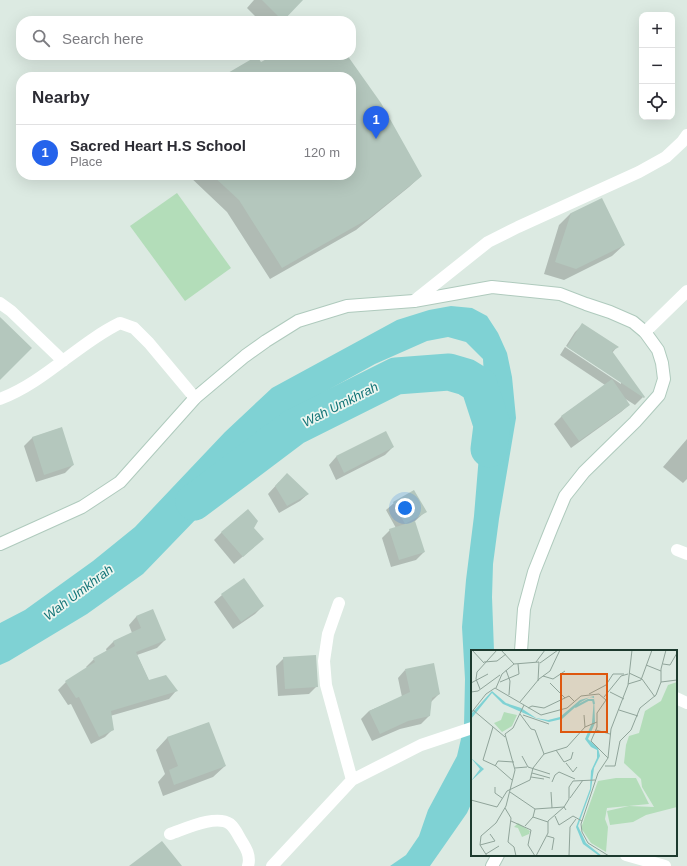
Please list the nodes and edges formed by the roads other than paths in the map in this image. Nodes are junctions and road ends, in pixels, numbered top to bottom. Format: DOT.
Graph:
graph roads {
  1 [pos="687,135"];
  2 [pos="687,291"];
  3 [pos="414,301"];
  4 [pos="0,303"];
  5 [pos="645,332"];
  6 [pos="63,361"];
  7 [pos="195,398"];
  8 [pos="0,400"];
  9 [pos="0,544"];
  10 [pos="339,603"];
  11 [pos="521,650"];
  12 [pos="677,698"];
  13 [pos="687,703"];
  14 [pos="466,730"];
  15 [pos="352,780"];
  16 [pos="170,834"];
  17 [pos="497,856"];
  18 [pos="630,856"];
  19 [pos="248,866"];
  20 [pos="272,866"];
  21 [pos="492,866"];
  22 [pos="666,866"];
  1 -- 3 [label="street"];
  2 -- 5 [label="street"];
  3 -- 5 [label="street"];
  3 -- 7 [label="street"];
  4 -- 6 [label="street"];
  5 -- 11 [label="street"];
  6 -- 7 [label="street"];
  6 -- 8 [label="street"];
  7 -- 9 [label="street"];
  10 -- 15 [label="street"];
  12 -- 13 [label="street"];
  14 -- 15 [label="street"];
  15 -- 20 [label="street"];
  16 -- 19 [label="street"];
  17 -- 21 [label="street"];
  18 -- 22 [label="street"];
}
